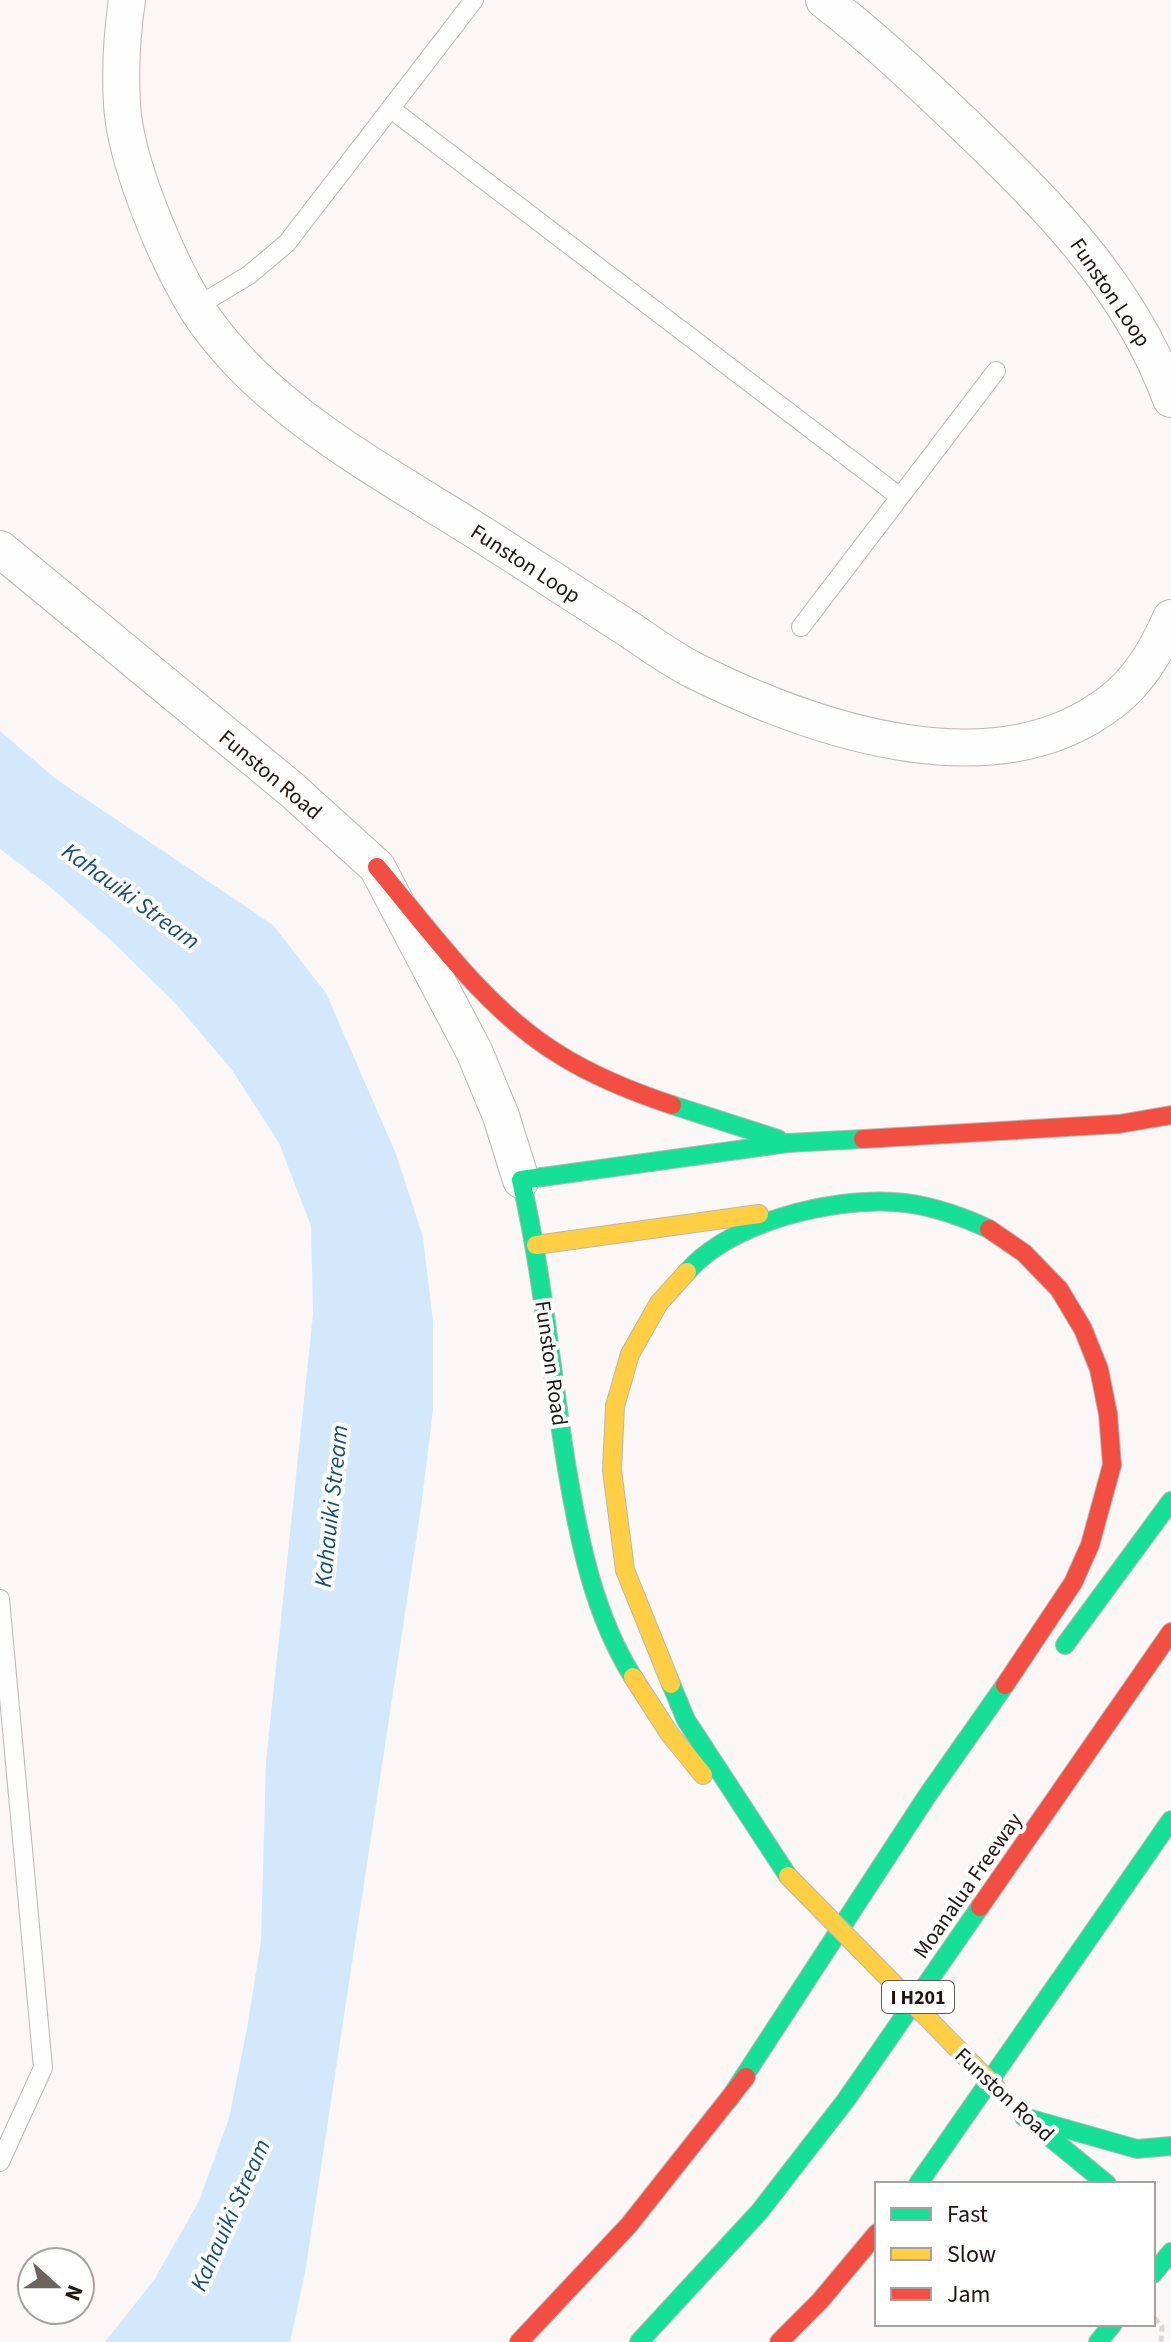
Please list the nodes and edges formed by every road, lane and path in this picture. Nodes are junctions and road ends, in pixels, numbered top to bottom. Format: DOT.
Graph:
graph roads {
  1 [pos="127,0"];
  2 [pos="474,0"];
  3 [pos="824,0"];
  4 [pos="391,109"];
  5 [pos="196,307"];
  6 [pos="996,371"];
  7 [pos="1171,399"];
  8 [pos="900,497"];
  9 [pos="0,549"];
  10 [pos="801,627"];
  11 [pos="1168,636"];
  12 [pos="377,867"];
  13 [pos="1171,1115"];
  14 [pos="788,1143"];
  15 [pos="521,1180"];
  16 [pos="845,1202"];
  17 [pos="536,1245"];
  18 [pos="1171,1501"];
  19 [pos="0,1599"];
  20 [pos="1171,1632"];
  21 [pos="1058,1654"];
  22 [pos="1171,1820"];
  23 [pos="917,1846"];
  24 [pos="788,1876"];
  25 [pos="728,2101"];
  26 [pos="1015,2108"];
  27 [pos="1171,2146"];
  28 [pos="0,2162"];
  29 [pos="919,2182"];
  30 [pos="1105,2182"];
  31 [pos="875,2235"];
  32 [pos="1171,2252"];
  33 [pos="1155,2272"];
  34 [pos="1155,2318"];
  35 [pos="1171,2322"];
  36 [pos="1111,2326"];
  37 [pos="1162,2327"];
  38 [pos="519,2342"];
  39 [pos="639,2342"];
  40 [pos="782,2342"];
  41 [pos="1098,2342"];
  42 [pos="1161,2342"];
  1 -- 5 [label="street, Funston Loop"];
  2 -- 4 [label="lane"];
  3 -- 7 [label="street, Funston Loop"];
  4 -- 5 [label="lane"];
  4 -- 8 [label="lane"];
  5 -- 11 [label="street, Funston Loop"];
  6 -- 8 [label="lane"];
  8 -- 10 [label="lane"];
  9 -- 12 [label="street, Funston Road"];
  12 -- 14 [label="main road"];
  12 -- 15 [label="street, Funston Road"];
  13 -- 14 [label="main road"];
  14 -- 15 [label="main road"];
  15 -- 17 [label="main road, Funston Road"];
  16 -- 17 [label="main road"];
  16 -- 24 [label="main road"];
  16 -- 25 [label="main road"];
  17 -- 24 [label="main road, Funston Road"];
  18 -- 21 [label="main road"];
  19 -- 28 [label="lane"];
  20 -- 39 [label="main road, Moanalua Freeway / I H201"];
  22 -- 29 [label="main road"];
  23 -- 25 [label="main road"];
  24 -- 26 [label="main road, Funston Road, bridge"];
  25 -- 38 [label="main road"];
  26 -- 27 [label="main road"];
  26 -- 30 [label="main road, Funston Road"];
  31 -- 40 [label="main road"];
  32 -- 33 [label="main road"];
  34 -- 37 [label="path"];
  35 -- 37 [label="path"];
  36 -- 41 [label="main road"];
  37 -- 42 [label="path"];
}
